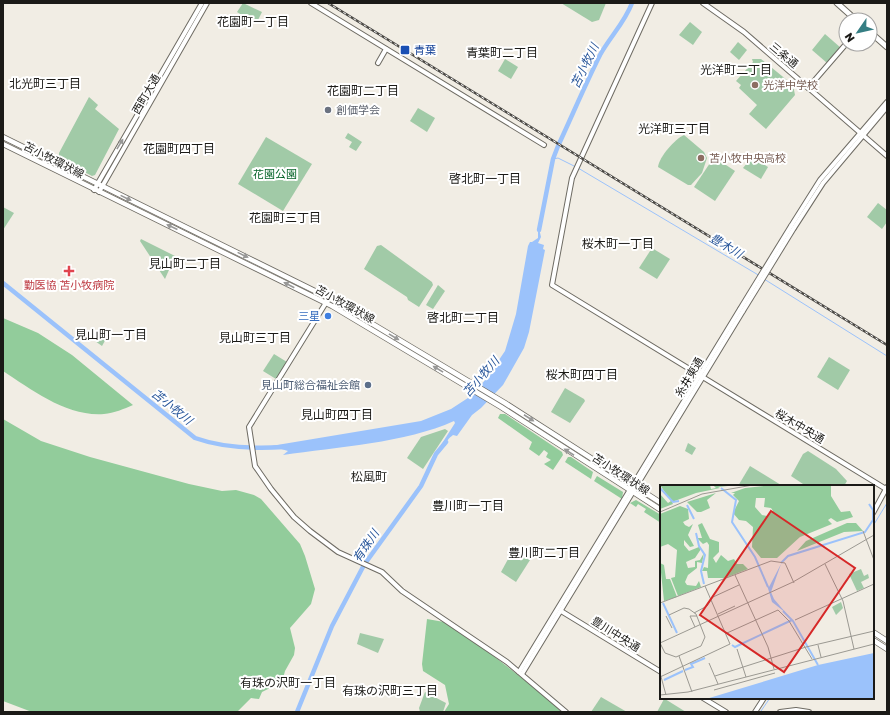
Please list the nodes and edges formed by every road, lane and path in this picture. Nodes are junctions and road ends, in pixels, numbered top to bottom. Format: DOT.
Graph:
graph roads {
  1 [pos="202,3"];
  2 [pos="207,3"];
  3 [pos="311,3"];
  4 [pos="652,3"];
  5 [pos="703,3"];
  6 [pos="837,3"];
  7 [pos="847,12"];
  8 [pos="194,22"];
  9 [pos="878,39"];
  10 [pos="887,47"];
  11 [pos="386,49"];
  12 [pos="839,52"];
  13 [pos="378,63"];
  14 [pos="808,88"];
  15 [pos="887,102"];
  16 [pos="887,107"];
  17 [pos="862,134"];
  18 [pos="3,137"];
  19 [pos="3,144"];
  20 [pos="544,145"];
  21 [pos="887,156"];
  22 [pos="97,184"];
  23 [pos="102,186"];
  24 [pos="94,190"];
  25 [pos="99,192"];
  26 [pos="329,298"];
  27 [pos="326,303"];
  28 [pos="701,377"];
  29 [pos="634,487"];
  30 [pos="886,488"];
  31 [pos="631,492"];
  32 [pos="660,502"];
  33 [pos="660,509"];
  34 [pos="874,511"];
  35 [pos="561,611"];
  36 [pos="874,633"];
  37 [pos="874,641"];
  38 [pos="887,641"];
  39 [pos="887,649"];
  40 [pos="660,671"];
  41 [pos="520,673"];
  42 [pos="705,699"];
  43 [pos="763,699"];
  44 [pos="566,712"];
  45 [pos="726,712"];
  46 [pos="756,712"];
  47 [pos="780,712"];
  48 [pos="809,712"];
  1 -- 8 [label="street, 西町大通"];
  2 -- 8 [label="street, 西町大通"];
  3 -- 11 [label="street"];
  4 -- 28 [label="street, 桜木中央通"];
  5 -- 14 [label="street, 三条通"];
  6 -- 7 [label="highway"];
  22 -- 8 [label="street, 西町大通, one-way"];
  8 -- 23 [label="street, 西町大通"];
  9 -- 10 [label="highway"];
  11 -- 13 [label="street"];
  11 -- 20 [label="street"];
  12 -- 14 [label="street"];
  14 -- 17 [label="street, 三条通"];
  15 -- 17 [label="street, 糸井東通"];
  16 -- 17 [label="street, 糸井東通"];
  17 -- 21 [label="street, 三条通"];
  17 -- 28 [label="street, 糸井東通, bridge"];
  18 -- 22 [label="main road, 苫小牧環状線"];
  19 -- 24 [label="main road, 苫小牧環状線"];
  22 -- 23 [label="main road, 苫小牧環状線"];
  22 -- 24 [label="street, 西町大通"];
  23 -- 25 [label="street, 西町大通"];
  23 -- 26 [label="main road, 苫小牧環状線, one-way"];
  24 -- 25 [label="main road, 苫小牧環状線"];
  27 -- 25 [label="main road, 苫小牧環状線, one-way"];
  26 -- 27 [label="street"];
  26 -- 29 [label="main road, 苫小牧環状線, one-way"];
  31 -- 27 [label="main road, 苫小牧環状線, one-way"];
  27 -- 41 [label="street"];
  28 -- 29 [label="street, 糸井東通"];
  28 -- 30 [label="street, 桜木中央通"];
  29 -- 31 [label="street, 糸井東通"];
  29 -- 32 [label="main road, 苫小牧環状線"];
  30 -- 34 [label="street"];
  31 -- 33 [label="main road, 苫小牧環状線"];
  31 -- 35 [label="street, 糸井東通"];
  31 -- 41 [label="street, 糸井東通"];
  35 -- 40 [label="street, 豊川中央通"];
  35 -- 41 [label="street, 糸井東通"];
  36 -- 38 [label="main road"];
  37 -- 39 [label="main road"];
  41 -- 44 [label="street"];
  42 -- 45 [label="street"];
  43 -- 46 [label="street"];
  47 -- 48 [label="street"];
}
